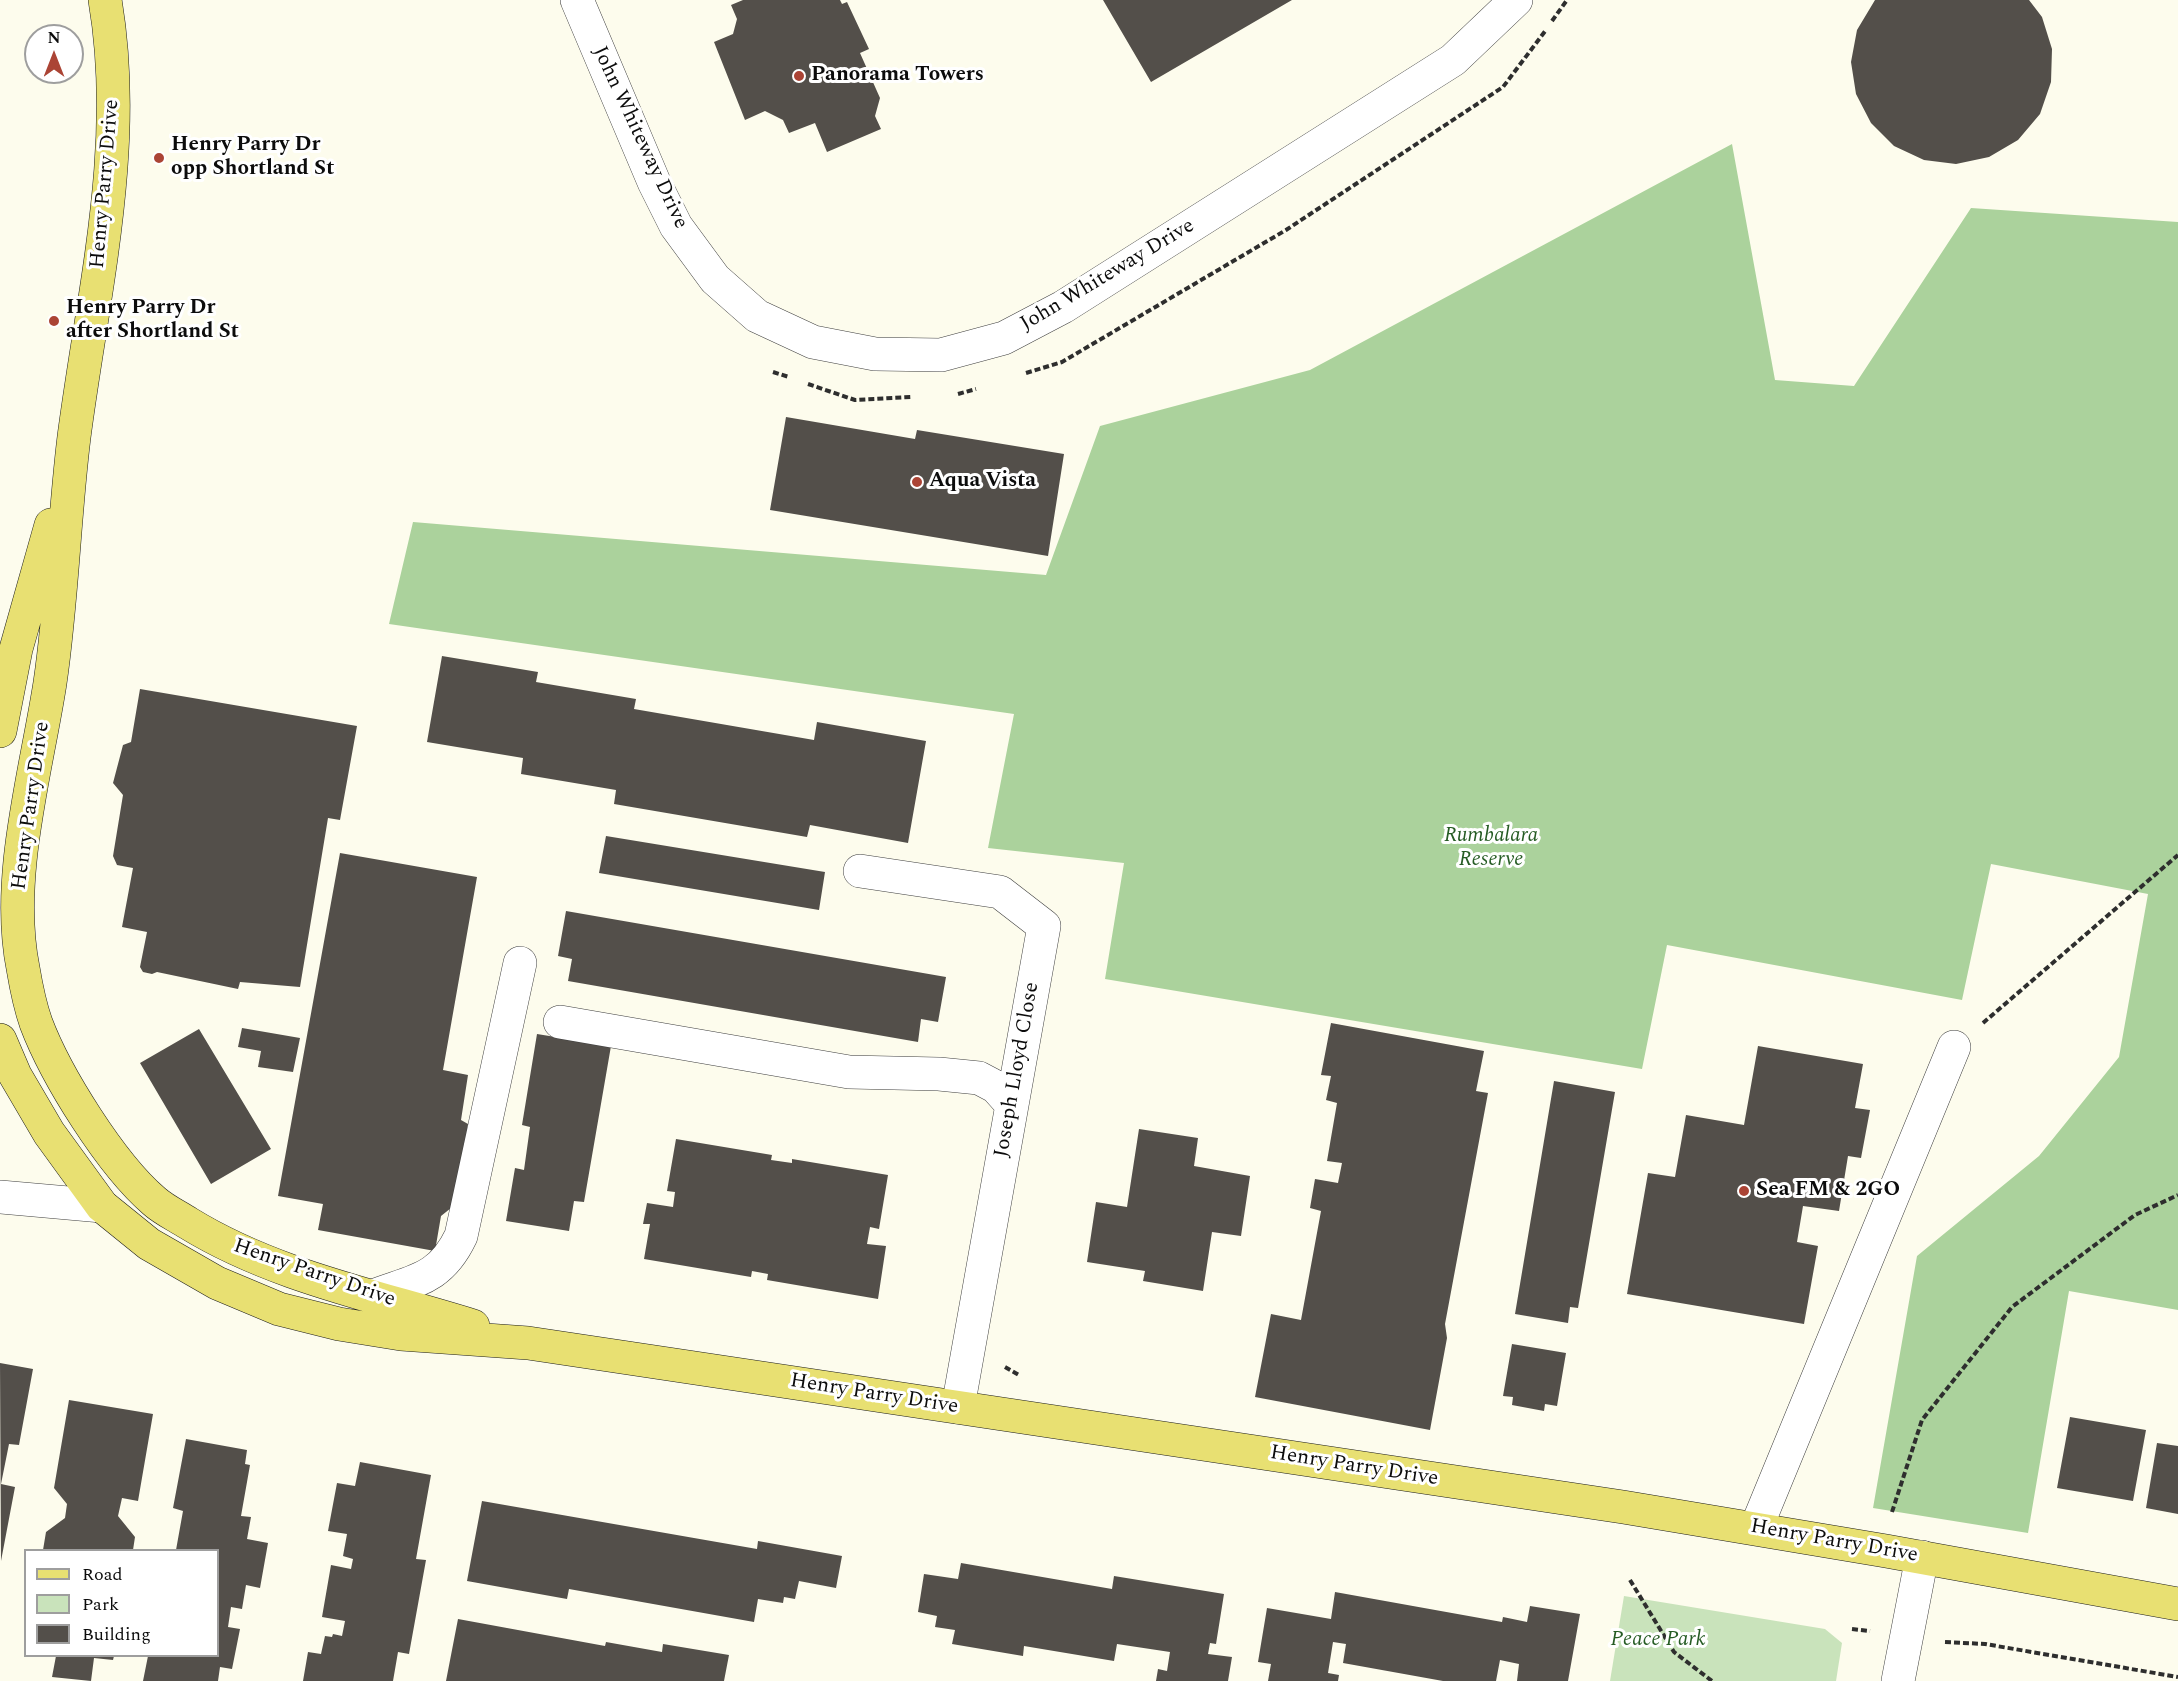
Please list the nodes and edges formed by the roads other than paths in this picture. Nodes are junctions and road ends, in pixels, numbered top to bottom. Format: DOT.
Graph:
graph roads {
  1 [pos="105,0"];
  2 [pos="576,0"];
  3 [pos="1516,0"];
  4 [pos="74,439"];
  5 [pos="0,731"];
  6 [pos="860,871"];
  7 [pos="520,963"];
  8 [pos="560,1022"];
  9 [pos="0,1040"];
  10 [pos="1954,1047"];
  11 [pos="1012,1105"];
  12 [pos="0,1197"];
  13 [pos="102,1206"];
  14 [pos="373,1296"];
  15 [pos="528,1343"];
  16 [pos="957,1407"];
  17 [pos="1756,1528"];
  18 [pos="1922,1557"];
  19 [pos="2178,1604"];
  20 [pos="1898,1681"];
  1 -- 4 [label="main road, Henry Parry Drive"];
  2 -- 3 [label="street, John Whiteway Drive"];
  4 -- 5 [label="main road, Henry Parry Drive"];
  4 -- 14 [label="main road, Henry Parry Drive"];
  6 -- 11 [label="street, Joseph Lloyd Close"];
  7 -- 14 [label="street"];
  8 -- 11 [label="street"];
  9 -- 13 [label="main road, Henry Parry Drive"];
  10 -- 17 [label="street"];
  11 -- 16 [label="street, Joseph Lloyd Close"];
  12 -- 13 [label="street"];
  13 -- 15 [label="main road, Henry Parry Drive"];
  14 -- 15 [label="main road, Henry Parry Drive"];
  15 -- 16 [label="main road, Henry Parry Drive"];
  16 -- 17 [label="main road, Henry Parry Drive"];
  17 -- 18 [label="main road, Henry Parry Drive"];
  18 -- 19 [label="main road, Henry Parry Drive"];
  18 -- 20 [label="street"];
}
